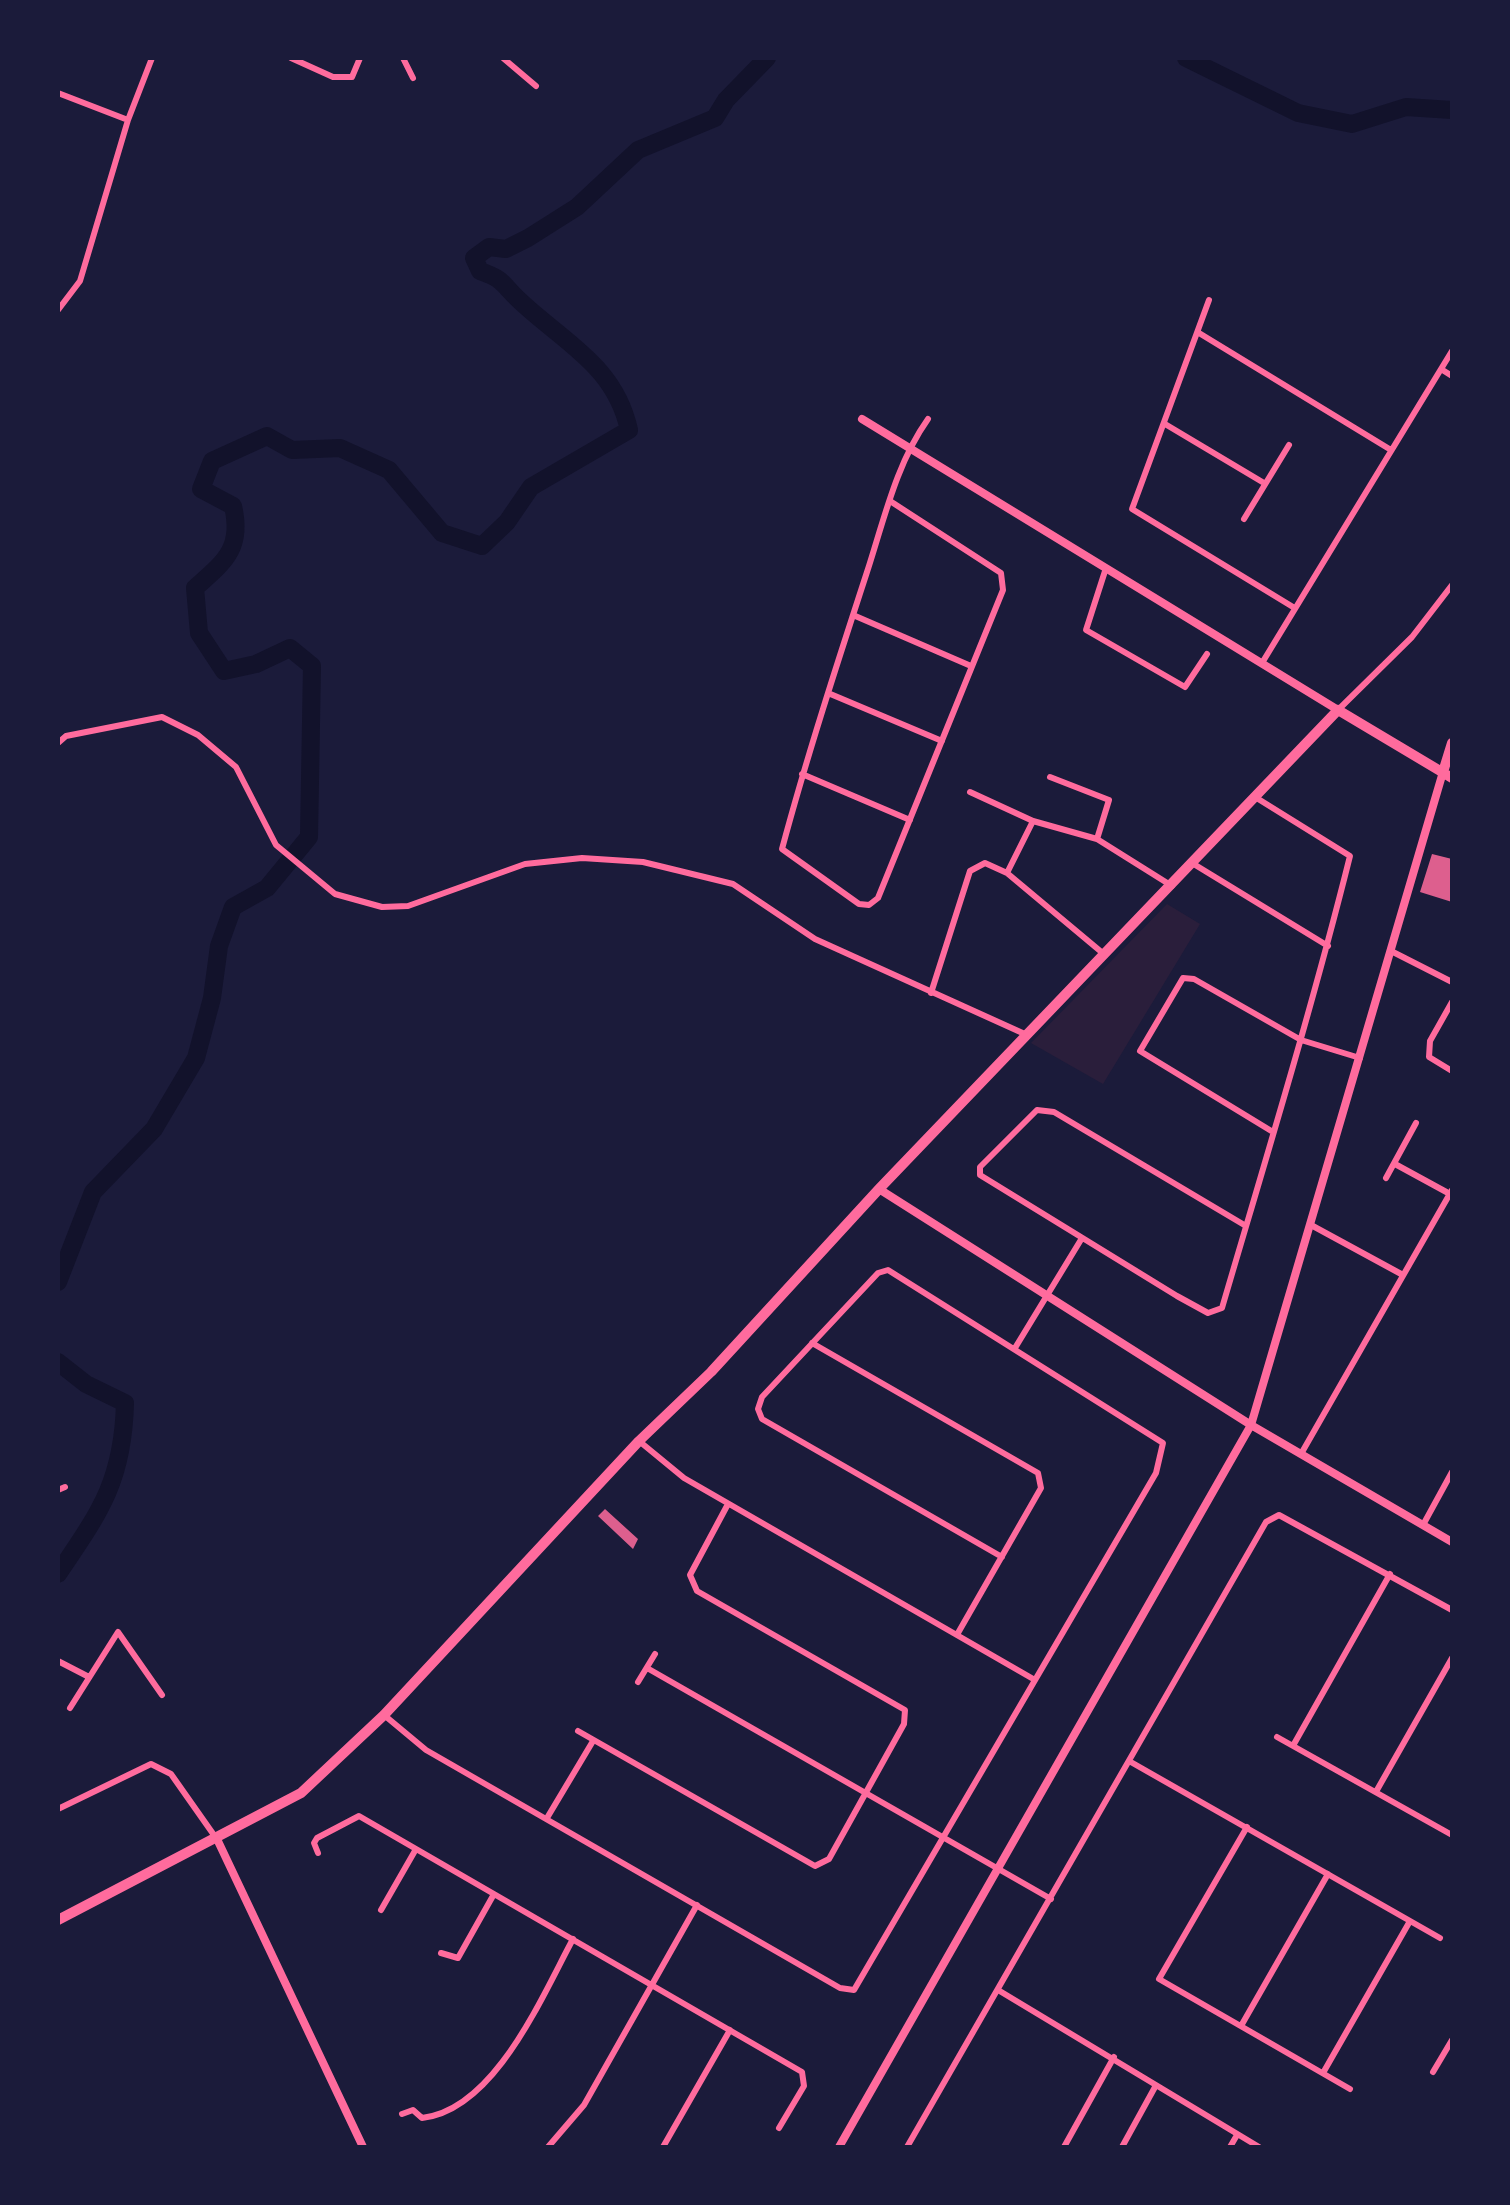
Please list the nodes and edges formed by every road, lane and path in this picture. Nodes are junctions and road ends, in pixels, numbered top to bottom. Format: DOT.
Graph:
graph roads {
  1 [pos="152,58"];
  2 [pos="291,58"];
  3 [pos="360,58"];
  4 [pos="403,58"];
  5 [pos="503,58"];
  6 [pos="413,78"];
  7 [pos="536,86"];
  8 [pos="58,93"];
  9 [pos="128,120"];
  10 [pos="1209,300"];
  11 [pos="58,310"];
  12 [pos="1199,333"];
  13 [pos="1452,351"];
  14 [pos="1441,369"];
  15 [pos="1452,376"];
  16 [pos="862,419"];
  17 [pos="928,419"];
  18 [pos="1165,424"];
  19 [pos="1289,445"];
  20 [pos="909,446"];
  21 [pos="1391,450"];
  22 [pos="1264,483"];
  23 [pos="890,501"];
  24 [pos="1244,519"];
  25 [pos="1106,568"];
  26 [pos="1452,585"];
  27 [pos="1293,607"];
  28 [pos="853,615"];
  29 [pos="1207,654"];
  30 [pos="1262,663"];
  31 [pos="971,666"];
  32 [pos="828,693"];
  33 [pos="1338,710"];
  34 [pos="942,741"];
  35 [pos="58,743"];
  36 [pos="1452,743"];
  37 [pos="802,774"];
  38 [pos="1447,775"];
  39 [pos="1050,777"];
  40 [pos="970,792"];
  41 [pos="1255,797"];
  42 [pos="910,820"];
  43 [pos="1033,821"];
  44 [pos="1097,839"];
  45 [pos="1192,863"];
  46 [pos="1007,873"];
  47 [pos="1172,886"];
  48 [pos="1328,946"];
  49 [pos="1391,951"];
  50 [pos="1105,955"];
  51 [pos="1452,982"];
  52 [pos="931,993"];
  53 [pos="1452,1002"];
  54 [pos="1028,1035"];
  55 [pos="1301,1040"];
  56 [pos="1360,1058"];
  57 [pos="1452,1071"];
  58 [pos="1416,1123"];
  59 [pos="1273,1132"];
  60 [pos="1395,1164"];
  61 [pos="1386,1178"];
  62 [pos="879,1189"];
  63 [pos="1451,1192"];
  64 [pos="1311,1225"];
  65 [pos="1246,1226"];
  66 [pos="1082,1238"];
  67 [pos="1403,1275"];
  68 [pos="1046,1295"];
  69 [pos="812,1343"];
  70 [pos="1015,1348"];
  71 [pos="1251,1425"];
  72 [pos="639,1441"];
  73 [pos="1301,1454"];
  74 [pos="1452,1472"];
  75 [pos="728,1504"];
  76 [pos="1423,1525"];
  77 [pos="1452,1542"];
  78 [pos="1002,1557"];
  79 [pos="1390,1574"];
  80 [pos="1452,1610"];
  81 [pos="958,1633"];
  82 [pos="655,1654"];
  83 [pos="1452,1658"];
  84 [pos="58,1661"];
  85 [pos="647,1668"];
  86 [pos="89,1677"];
  87 [pos="1035,1680"];
  88 [pos="638,1682"];
  89 [pos="162,1695"];
  90 [pos="70,1708"];
  91 [pos="384,1715"];
  92 [pos="578,1731"];
  93 [pos="1277,1737"];
  94 [pos="593,1741"];
  95 [pos="1294,1744"];
  96 [pos="1129,1761"];
  97 [pos="1377,1790"];
  98 [pos="867,1794"];
  99 [pos="58,1809"];
  100 [pos="547,1818"];
  101 [pos="1247,1827"];
  102 [pos="1452,1835"];
  103 [pos="945,1837"];
  104 [pos="217,1839"];
  105 [pos="416,1849"];
  106 [pos="318,1853"];
  107 [pos="998,1869"];
  108 [pos="1328,1874"];
  109 [pos="494,1894"];
  110 [pos="1051,1899"];
  111 [pos="697,1905"];
  112 [pos="381,1910"];
  113 [pos="58,1920"];
  114 [pos="1410,1921"];
  115 [pos="1440,1938"];
  116 [pos="573,1939"];
  117 [pos="441,1953"];
  118 [pos="652,1984"];
  119 [pos="998,1990"];
  120 [pos="1241,2026"];
  121 [pos="730,2030"];
  122 [pos="1452,2040"];
  123 [pos="1445,2053"];
  124 [pos="1114,2057"];
  125 [pos="1452,2057"];
  126 [pos="1433,2072"];
  127 [pos="1323,2073"];
  128 [pos="1155,2087"];
  129 [pos="1350,2089"];
  130 [pos="402,2114"];
  131 [pos="779,2128"];
  132 [pos="1237,2135"];
  133 [pos="363,2147"];
  134 [pos="548,2147"];
  135 [pos="663,2147"];
  136 [pos="839,2147"];
  137 [pos="907,2147"];
  138 [pos="1064,2147"];
  139 [pos="1122,2147"];
  140 [pos="1230,2147"];
  141 [pos="1259,2147"];
  1 -- 9 [label="street"];
  2 -- 3 [label="street"];
  4 -- 6 [label="street"];
  5 -- 7 [label="street"];
  8 -- 9 [label="street"];
  9 -- 11 [label="street"];
  10 -- 12 [label="street"];
  12 -- 18 [label="street"];
  12 -- 21 [label="street"];
  13 -- 14 [label="street"];
  14 -- 15 [label="street"];
  14 -- 21 [label="street"];
  16 -- 20 [label="street"];
  17 -- 20 [label="street"];
  18 -- 22 [label="street"];
  18 -- 27 [label="street"];
  19 -- 22 [label="street"];
  20 -- 23 [label="street"];
  20 -- 25 [label="street"];
  21 -- 27 [label="street"];
  22 -- 24 [label="street"];
  23 -- 28 [label="street"];
  23 -- 31 [label="street"];
  25 -- 29 [label="street"];
  25 -- 30 [label="street"];
  26 -- 33 [label="street"];
  27 -- 30 [label="street"];
  28 -- 31 [label="street"];
  28 -- 32 [label="street"];
  30 -- 33 [label="street"];
  31 -- 34 [label="street"];
  32 -- 34 [label="street"];
  32 -- 37 [label="street"];
  33 -- 38 [label="main road"];
  33 -- 41 [label="main road"];
  34 -- 42 [label="street"];
  35 -- 52 [label="street"];
  36 -- 38 [label="main road"];
  37 -- 42 [label="street"];
  37 -- 42 [label="street"];
  38 -- 49 [label="street"];
  39 -- 44 [label="street"];
  40 -- 43 [label="street"];
  41 -- 45 [label="main road"];
  41 -- 48 [label="street"];
  43 -- 44 [label="street"];
  43 -- 46 [label="street"];
  44 -- 47 [label="street"];
  45 -- 47 [label="main road"];
  45 -- 48 [label="street"];
  46 -- 50 [label="street"];
  46 -- 52 [label="street"];
  47 -- 50 [label="main road"];
  48 -- 55 [label="street"];
  49 -- 51 [label="street"];
  49 -- 56 [label="street"];
  50 -- 54 [label="main road"];
  52 -- 54 [label="street"];
  53 -- 57 [label="street"];
  54 -- 62 [label="main road"];
  55 -- 56 [label="street"];
  55 -- 59 [label="street"];
  55 -- 59 [label="street"];
  56 -- 64 [label="street"];
  58 -- 60 [label="street"];
  59 -- 65 [label="street"];
  60 -- 61 [label="street"];
  60 -- 63 [label="street"];
  62 -- 68 [label="street"];
  62 -- 72 [label="main road"];
  63 -- 67 [label="street"];
  64 -- 67 [label="street"];
  64 -- 71 [label="street"];
  65 -- 66 [label="street"];
  65 -- 66 [label="street"];
  66 -- 68 [label="street"];
  67 -- 73 [label="street"];
  68 -- 70 [label="street"];
  68 -- 71 [label="street"];
  69 -- 70 [label="street"];
  69 -- 78 [label="street"];
  69 -- 78 [label="street"];
  70 -- 87 [label="street"];
  71 -- 73 [label="street"];
  71 -- 107 [label="street"];
  72 -- 75 [label="street"];
  72 -- 91 [label="main road"];
  73 -- 76 [label="street"];
  74 -- 76 [label="street"];
  75 -- 81 [label="street"];
  75 -- 98 [label="street"];
  76 -- 77 [label="street"];
  78 -- 81 [label="street"];
  79 -- 80 [label="street"];
  79 -- 95 [label="street"];
  79 -- 96 [label="street"];
  81 -- 87 [label="street"];
  82 -- 85 [label="street"];
  83 -- 97 [label="street"];
  84 -- 86 [label="street"];
  85 -- 88 [label="street"];
  85 -- 98 [label="street"];
  86 -- 89 [label="street"];
  86 -- 90 [label="street"];
  87 -- 103 [label="street"];
  91 -- 100 [label="street"];
  91 -- 104 [label="main road"];
  92 -- 94 [label="street"];
  93 -- 95 [label="street"];
  94 -- 98 [label="street"];
  94 -- 100 [label="street"];
  95 -- 97 [label="street"];
  96 -- 101 [label="street"];
  96 -- 110 [label="street"];
  97 -- 102 [label="street"];
  98 -- 103 [label="street"];
  99 -- 104 [label="street"];
  100 -- 111 [label="street"];
  101 -- 108 [label="street"];
  101 -- 120 [label="street"];
  103 -- 107 [label="street"];
  103 -- 111 [label="street"];
  104 -- 113 [label="main road"];
  104 -- 133 [label="street"];
  105 -- 106 [label="street"];
  105 -- 109 [label="street"];
  105 -- 112 [label="street"];
  107 -- 110 [label="street"];
  107 -- 136 [label="street"];
  108 -- 114 [label="street"];
  108 -- 120 [label="street"];
  109 -- 116 [label="street"];
  109 -- 117 [label="street"];
  110 -- 119 [label="street"];
  111 -- 118 [label="street"];
  114 -- 115 [label="street"];
  114 -- 127 [label="street"];
  116 -- 118 [label="street"];
  116 -- 130 [label="street"];
  118 -- 121 [label="street"];
  118 -- 134 [label="street"];
  119 -- 124 [label="street"];
  119 -- 137 [label="street"];
  120 -- 127 [label="street"];
  121 -- 131 [label="street"];
  121 -- 135 [label="street"];
  122 -- 123 [label="street"];
  123 -- 125 [label="street"];
  123 -- 126 [label="street"];
  124 -- 128 [label="street"];
  124 -- 138 [label="street"];
  127 -- 129 [label="street"];
  128 -- 132 [label="street"];
  128 -- 139 [label="street"];
  132 -- 140 [label="street"];
  132 -- 141 [label="street"];
}
